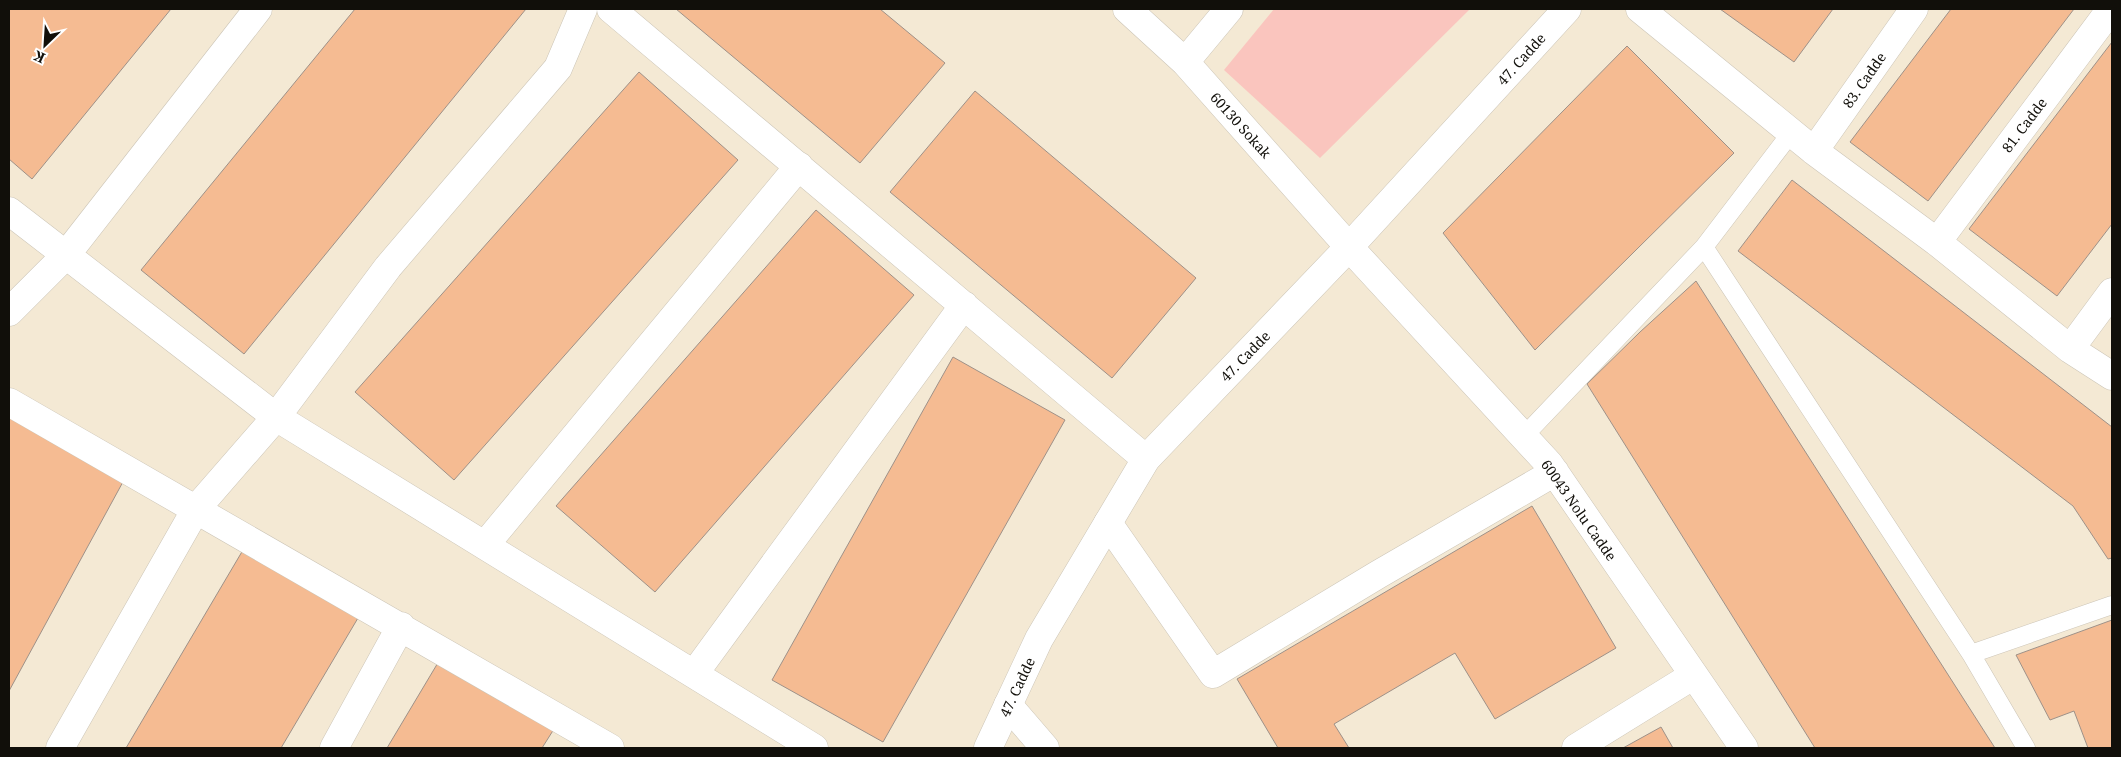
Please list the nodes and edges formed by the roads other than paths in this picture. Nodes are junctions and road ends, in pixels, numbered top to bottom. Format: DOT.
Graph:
graph roads {
  1 [pos="258,9"];
  2 [pos="583,9"];
  3 [pos="611,9"];
  4 [pos="1127,9"];
  5 [pos="1230,9"];
  6 [pos="1567,9"];
  7 [pos="1640,9"];
  8 [pos="1914,9"];
  9 [pos="2111,9"];
  10 [pos="1185,62"];
  11 [pos="1791,133"];
  12 [pos="1814,151"];
  13 [pos="798,166"];
  14 [pos="9,210"];
  15 [pos="1937,242"];
  16 [pos="1350,247"];
  17 [pos="1704,247"];
  18 [pos="66,255"];
  19 [pos="2112,292"];
  20 [pos="964,305"];
  21 [pos="9,312"];
  22 [pos="2070,349"];
  23 [pos="2112,376"];
  24 [pos="9,402"];
  25 [pos="276,416"];
  26 [pos="1523,437"];
  27 [pos="1146,459"];
  28 [pos="1554,472"];
  29 [pos="196,509"];
  30 [pos="1108,523"];
  31 [pos="485,545"];
  32 [pos="2112,605"];
  33 [pos="401,626"];
  34 [pos="1971,654"];
  35 [pos="694,674"];
  36 [pos="1694,676"];
  37 [pos="1008,705"];
  38 [pos="60,748"];
  39 [pos="334,748"];
  40 [pos="610,748"];
  41 [pos="814,748"];
  42 [pos="988,748"];
  43 [pos="1045,748"];
  44 [pos="1576,748"];
  45 [pos="1744,748"];
  46 [pos="2026,748"];
  1 -- 18 [label="street"];
  2 -- 25 [label="street"];
  3 -- 13 [label="street"];
  4 -- 10 [label="street, 60130 Sokak"];
  5 -- 10 [label="street"];
  6 -- 16 [label="street, 47. Cadde"];
  7 -- 11 [label="street"];
  8 -- 12 [label="street, 83. Cadde"];
  9 -- 15 [label="street, 81. Cadde"];
  10 -- 16 [label="street, 60130 Sokak"];
  11 -- 12 [label="street"];
  11 -- 17 [label="lane"];
  12 -- 15 [label="street"];
  13 -- 20 [label="street"];
  13 -- 31 [label="street"];
  14 -- 18 [label="street"];
  15 -- 22 [label="street"];
  16 -- 26 [label="street, 60043 Nolu Cadde"];
  16 -- 27 [label="street, 47. Cadde"];
  17 -- 26 [label="lane"];
  17 -- 34 [label="lane"];
  18 -- 21 [label="street"];
  18 -- 25 [label="street"];
  19 -- 22 [label="street"];
  20 -- 27 [label="street"];
  20 -- 35 [label="street"];
  22 -- 23 [label="street"];
  24 -- 29 [label="street"];
  25 -- 29 [label="street"];
  25 -- 31 [label="street"];
  26 -- 28 [label="street, 60043 Nolu Cadde"];
  27 -- 30 [label="street, 47. Cadde"];
  28 -- 30 [label="street"];
  28 -- 36 [label="street, 60043 Nolu Cadde"];
  29 -- 33 [label="street"];
  29 -- 38 [label="street"];
  30 -- 37 [label="street, 47. Cadde"];
  31 -- 35 [label="street"];
  32 -- 34 [label="lane"];
  33 -- 39 [label="street"];
  33 -- 40 [label="street"];
  34 -- 46 [label="lane"];
  35 -- 41 [label="street"];
  36 -- 44 [label="street"];
  36 -- 45 [label="street, 60043 Nolu Cadde"];
  37 -- 42 [label="street, 47. Cadde"];
  37 -- 43 [label="street"];
}
